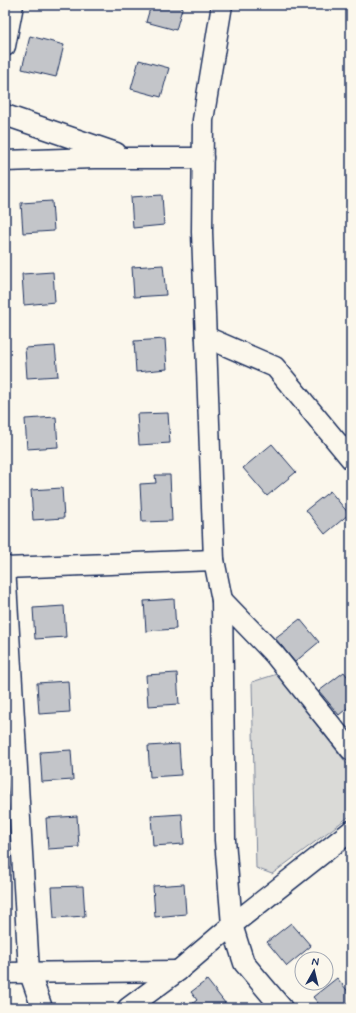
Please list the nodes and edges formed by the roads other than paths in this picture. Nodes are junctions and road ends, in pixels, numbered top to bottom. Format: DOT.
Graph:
graph roads {
  1 [pos="13,5"];
  2 [pos="222,5"];
  3 [pos="5,46"];
  4 [pos="5,115"];
  5 [pos="131,158"];
  6 [pos="203,158"];
  7 [pos="5,161"];
  8 [pos="206,337"];
  9 [pos="351,459"];
  10 [pos="214,560"];
  11 [pos="5,567"];
  12 [pos="222,600"];
  13 [pos="351,750"];
  14 [pos="351,831"];
  15 [pos="232,925"];
  16 [pos="178,971"];
  17 [pos="5,972"];
  18 [pos="29,972"];
  19 [pos="42,1008"];
  20 [pos="128,1008"];
  21 [pos="282,1008"];
  1 -- 3 [label="street"];
  2 -- 6 [label="street"];
  4 -- 5 [label="street"];
  5 -- 6 [label="street"];
  5 -- 7 [label="street"];
  6 -- 8 [label="street"];
  8 -- 9 [label="street"];
  8 -- 10 [label="street"];
  10 -- 11 [label="street"];
  10 -- 12 [label="street"];
  11 -- 18 [label="street"];
  12 -- 13 [label="street"];
  12 -- 15 [label="street"];
  14 -- 15 [label="street"];
  15 -- 16 [label="street"];
  15 -- 21 [label="street"];
  16 -- 18 [label="street"];
  16 -- 20 [label="street"];
  17 -- 18 [label="street"];
  18 -- 19 [label="street"];
}
